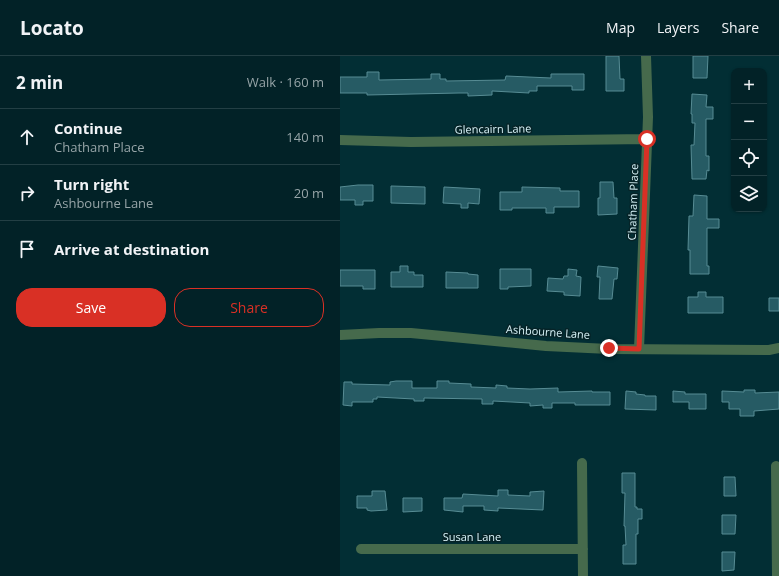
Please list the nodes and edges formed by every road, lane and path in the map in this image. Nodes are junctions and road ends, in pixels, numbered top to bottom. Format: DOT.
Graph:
graph roads {
  1 [pos="646,56"];
  2 [pos="647,139"];
  3 [pos="340,140"];
  4 [pos="340,335"];
  5 [pos="779,348"];
  6 [pos="639,349"];
  7 [pos="582,463"];
  8 [pos="776,466"];
  9 [pos="361,549"];
  10 [pos="583,549"];
  11 [pos="583,576"];
  12 [pos="777,576"];
  1 -- 2 [label="street, Chatham Place"];
  2 -- 3 [label="street, Glencairn Lane"];
  2 -- 6 [label="street, Chatham Place"];
  4 -- 6 [label="street, Ashbourne Lane"];
  5 -- 6 [label="street, Ashbourne Lane"];
  7 -- 10 [label="street"];
  8 -- 12 [label="street"];
  9 -- 10 [label="street, Susan Lane"];
  10 -- 11 [label="street"];
}
